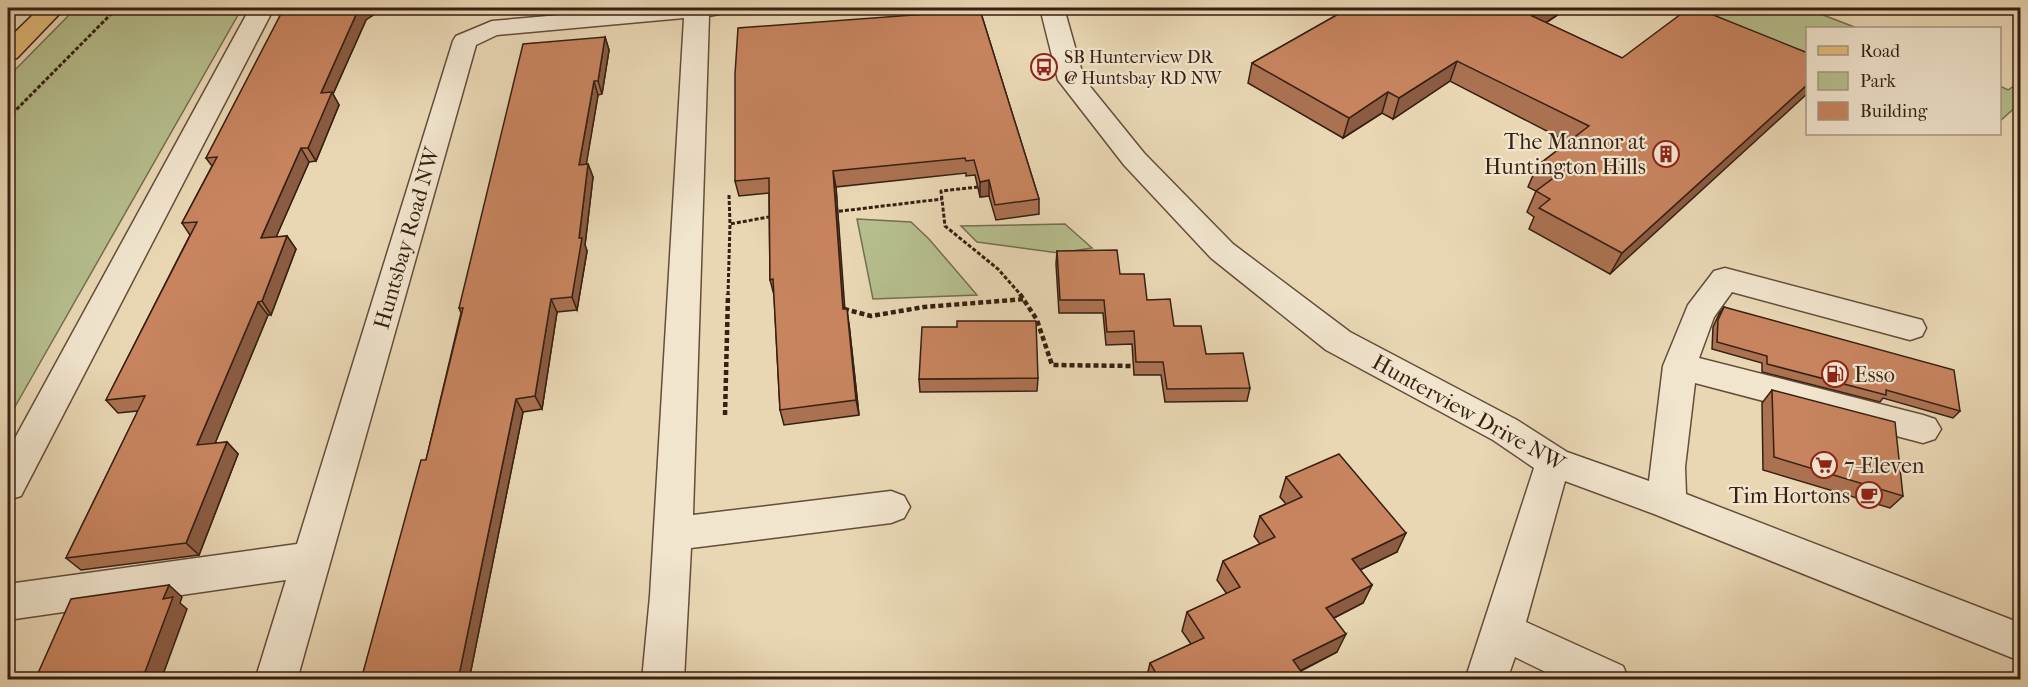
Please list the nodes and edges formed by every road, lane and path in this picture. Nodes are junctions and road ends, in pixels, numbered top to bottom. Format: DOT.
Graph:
graph roads {
  1 [pos="53,8"];
  2 [pos="117,8"];
  3 [pos="262,8"];
  4 [pos="703,8"];
  5 [pos="1052,8"];
  6 [pos="8,53"];
  7 [pos="8,118"];
  8 [pos="978,187"];
  9 [pos="729,191"];
  10 [pos="942,199"];
  11 [pos="822,212"];
  12 [pos="777,216"];
  13 [pos="730,224"];
  14 [pos="1026,299"];
  15 [pos="844,309"];
  16 [pos="1910,328"];
  17 [pos="1134,366"];
  18 [pos="1680,366"];
  19 [pos="725,415"];
  20 [pos="1923,429"];
  21 [pos="1554,462"];
  22 [pos="8,485"];
  23 [pos="1667,503"];
  24 [pos="891,507"];
  25 [pos="673,534"];
  26 [pos="311,559"];
  27 [pos="8,602"];
  28 [pos="1504,632"];
  29 [pos="2020,642"];
  30 [pos="276,680"];
  31 [pos="663,680"];
  32 [pos="1486,680"];
  33 [pos="1608,680"];
  1 -- 6 [label="main road"];
  2 -- 7 [label="path"];
  3 -- 22 [label="street"];
  4 -- 25 [label="street"];
  4 -- 26 [label="street, Huntsbay Road NW"];
  5 -- 21 [label="street, Hunterview Drive NW"];
  8 -- 10 [label="path"];
  9 -- 13 [label="path"];
  10 -- 11 [label="path"];
  10 -- 14 [label="path"];
  12 -- 13 [label="path"];
  13 -- 19 [label="path"];
  14 -- 15 [label="path"];
  14 -- 17 [label="path"];
  16 -- 18 [label="street"];
  18 -- 20 [label="street"];
  18 -- 23 [label="street"];
  21 -- 23 [label="street, Hunterview Drive NW"];
  21 -- 28 [label="street"];
  23 -- 29 [label="street, Hunterview Drive NW"];
  24 -- 25 [label="street"];
  25 -- 31 [label="street"];
  26 -- 27 [label="street"];
  26 -- 30 [label="street, Huntsbay Road NW"];
  28 -- 32 [label="street"];
  28 -- 33 [label="street"];
}
